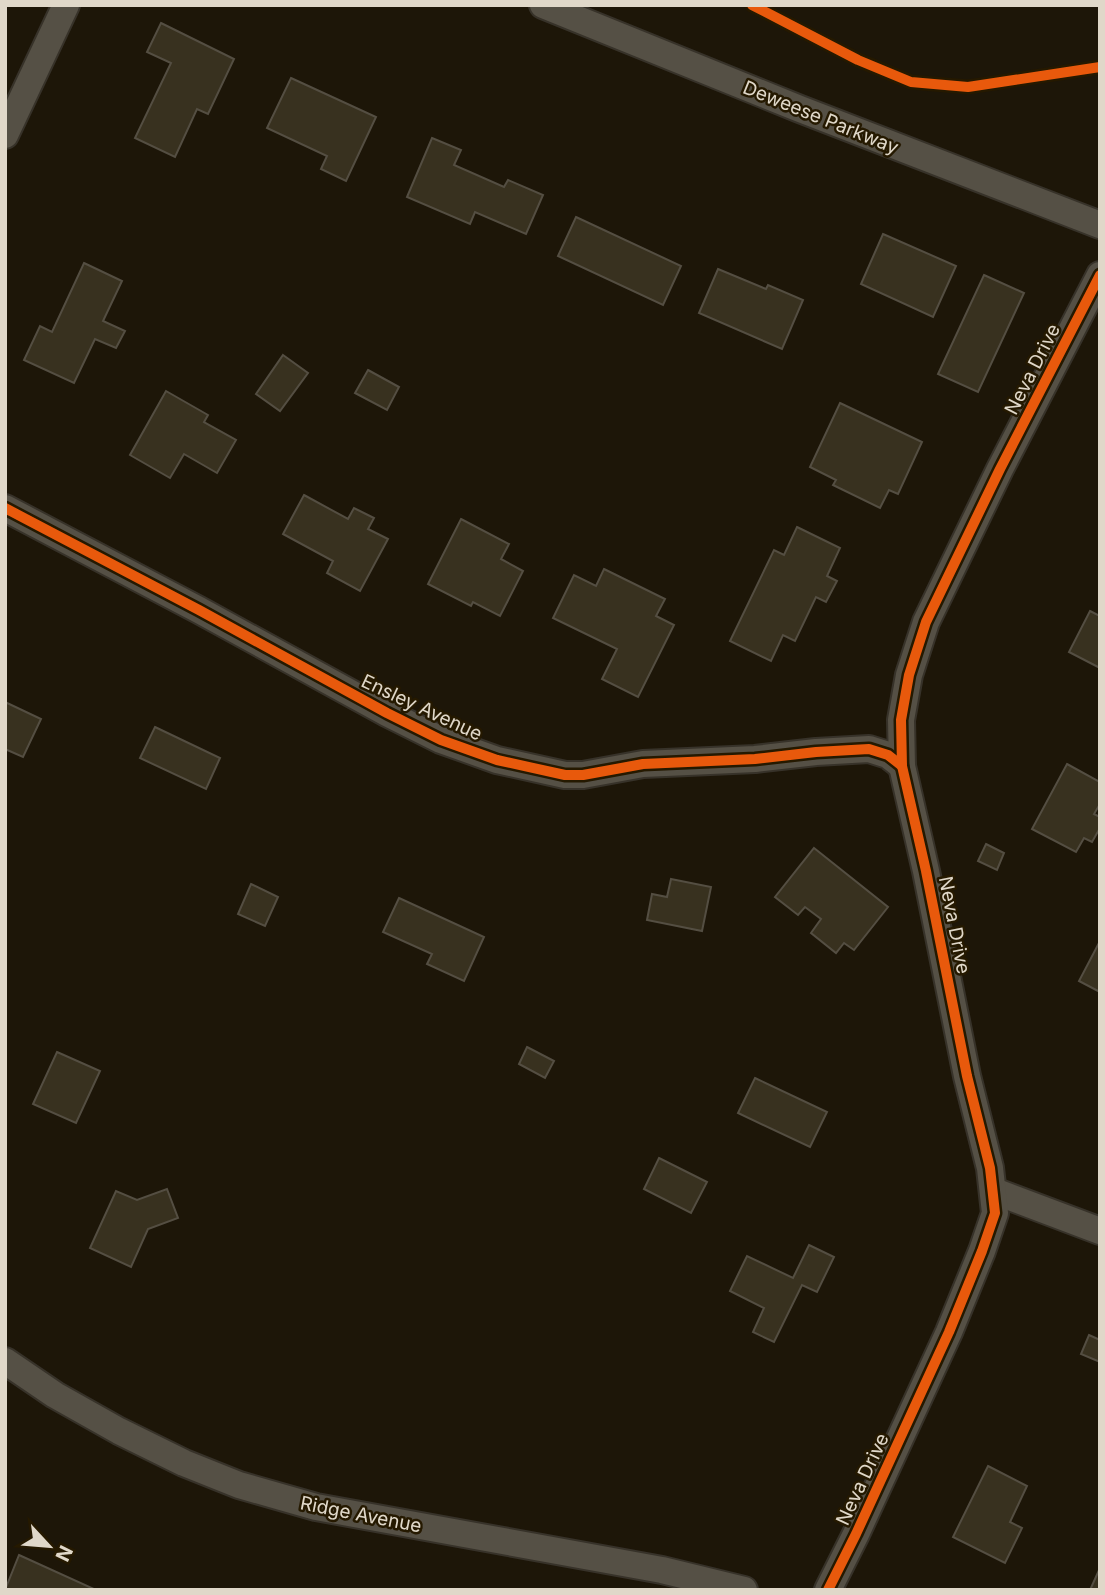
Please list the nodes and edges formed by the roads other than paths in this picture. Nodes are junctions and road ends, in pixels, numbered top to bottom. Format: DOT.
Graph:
graph roads {
  1 [pos="66,5"];
  2 [pos="543,5"];
  3 [pos="5,135"];
  4 [pos="1100,225"];
  5 [pos="1100,275"];
  6 [pos="5,508"];
  7 [pos="902,766"];
  8 [pos="994,1191"];
  9 [pos="1100,1231"];
  10 [pos="5,1361"];
  11 [pos="744,1590"];
  12 [pos="828,1590"];
  1 -- 3 [label="street"];
  2 -- 4 [label="street, Deweese Parkway"];
  5 -- 7 [label="street, Neva Drive"];
  6 -- 7 [label="street, Ensley Avenue"];
  7 -- 8 [label="street, Neva Drive"];
  8 -- 9 [label="street"];
  8 -- 12 [label="street, Neva Drive"];
  10 -- 11 [label="street, Ridge Avenue"];
}
